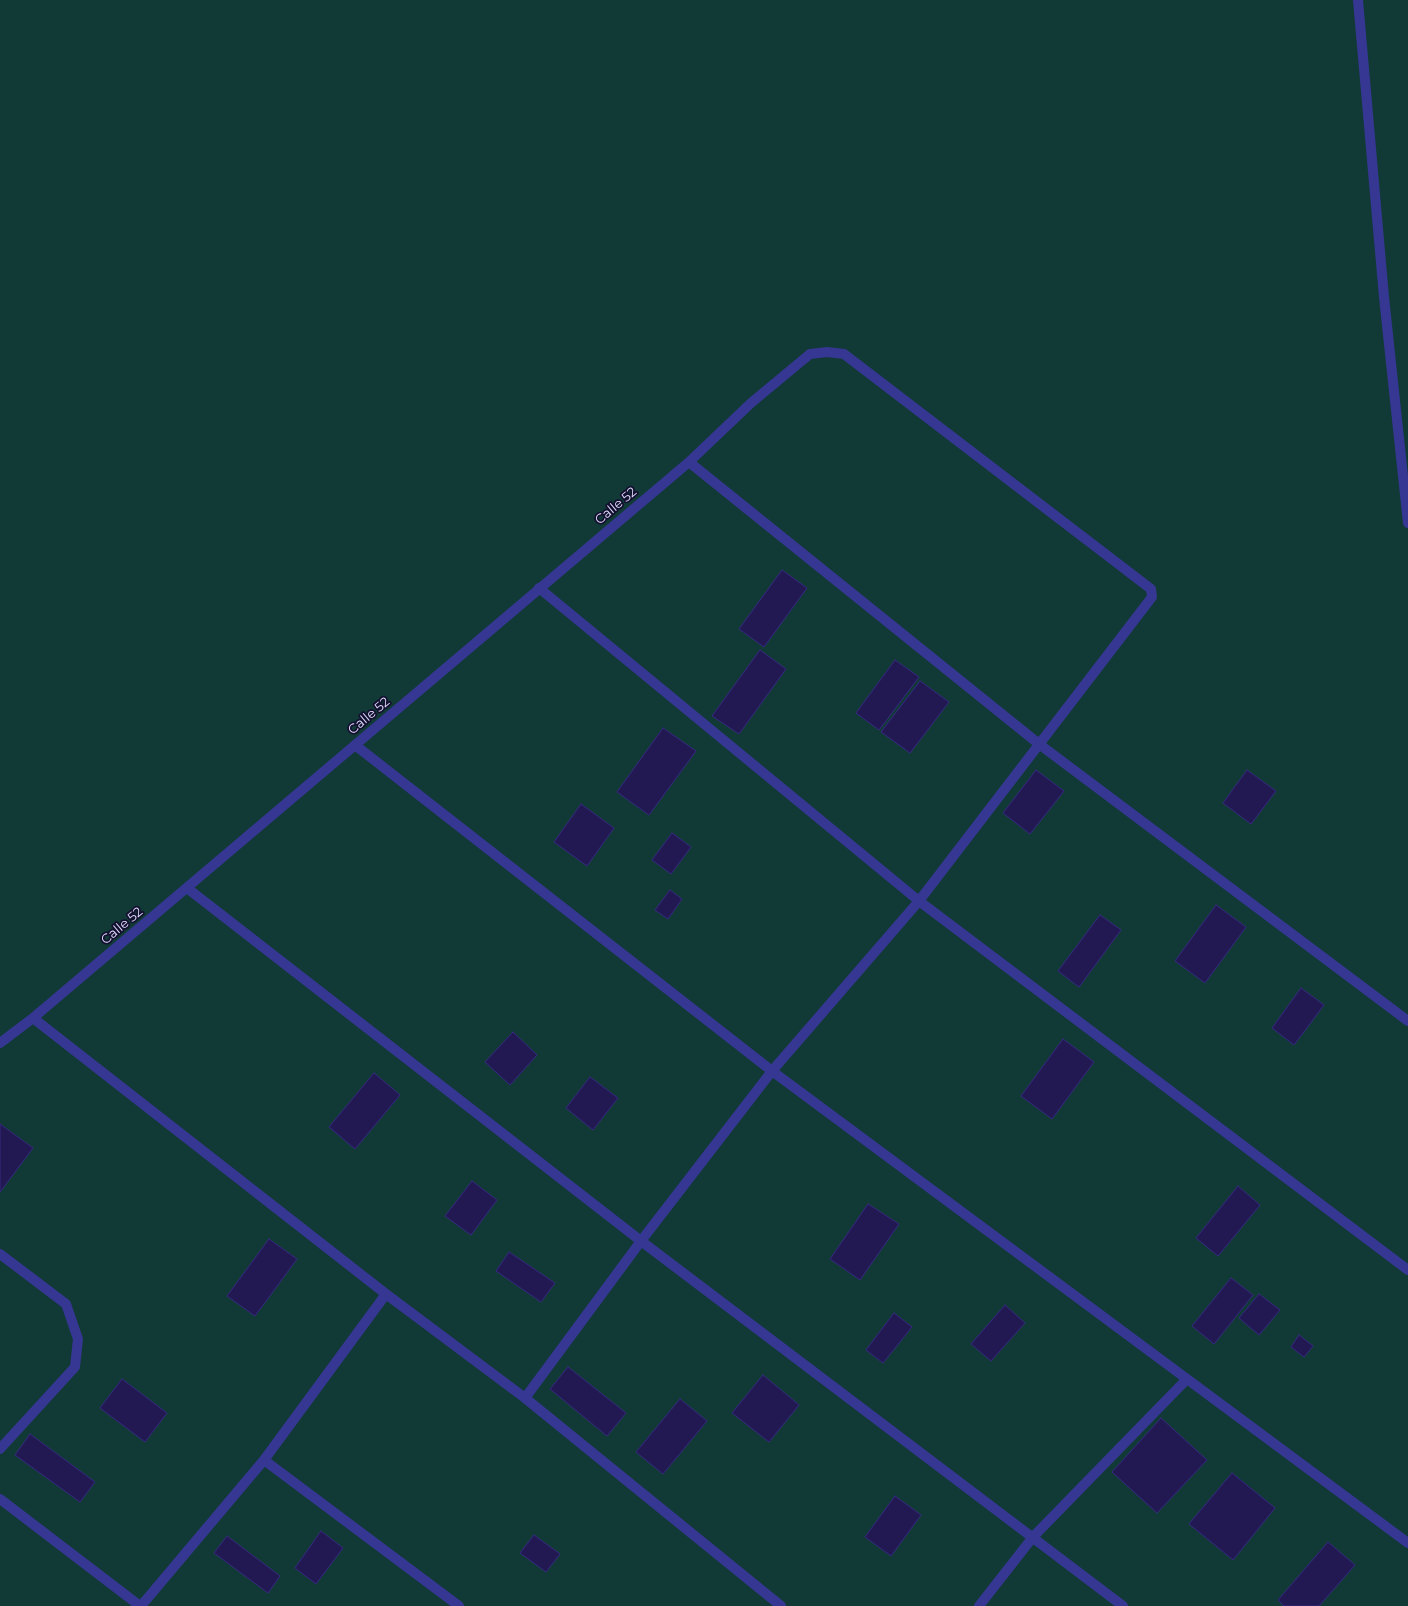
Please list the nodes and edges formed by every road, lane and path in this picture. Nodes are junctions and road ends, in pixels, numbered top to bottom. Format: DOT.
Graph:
graph roads {
  1 [pos="1358,0"];
  2 [pos="689,462"];
  3 [pos="1408,523"];
  4 [pos="539,588"];
  5 [pos="1038,744"];
  6 [pos="355,745"];
  7 [pos="187,888"];
  8 [pos="919,901"];
  9 [pos="33,1018"];
  10 [pos="1408,1021"];
  11 [pos="0,1043"];
  12 [pos="772,1071"];
  13 [pos="641,1241"];
  14 [pos="0,1254"];
  15 [pos="1408,1270"];
  16 [pos="386,1294"];
  17 [pos="1187,1379"];
  18 [pos="525,1398"];
  19 [pos="0,1449"];
  20 [pos="264,1460"];
  21 [pos="0,1499"];
  22 [pos="1033,1537"];
  23 [pos="1408,1543"];
  24 [pos="768,1602"];
  25 [pos="140,1606"];
  26 [pos="459,1606"];
  27 [pos="781,1606"];
  28 [pos="979,1606"];
  29 [pos="1123,1606"];
  1 -- 3 [label="street"];
  2 -- 4 [label="street, Calle 52"];
  2 -- 5 [label="street"];
  2 -- 5 [label="street, Calle 52"];
  4 -- 6 [label="street, Calle 52"];
  4 -- 8 [label="street"];
  5 -- 8 [label="street, Calle 52"];
  5 -- 10 [label="street"];
  6 -- 7 [label="street, Calle 52"];
  6 -- 12 [label="street"];
  7 -- 9 [label="street, Calle 52"];
  7 -- 13 [label="street"];
  8 -- 12 [label="street, Calle 52"];
  8 -- 15 [label="street"];
  9 -- 11 [label="street, Calle 52"];
  9 -- 16 [label="street"];
  12 -- 13 [label="street, Calle 52"];
  12 -- 17 [label="street"];
  13 -- 18 [label="street, Calle 52"];
  13 -- 22 [label="street"];
  14 -- 19 [label="street"];
  16 -- 18 [label="street"];
  16 -- 20 [label="street"];
  17 -- 22 [label="street"];
  17 -- 23 [label="street"];
  18 -- 24 [label="street"];
  20 -- 25 [label="street"];
  20 -- 26 [label="street"];
  21 -- 25 [label="street"];
  22 -- 28 [label="street"];
  22 -- 29 [label="street"];
  24 -- 27 [label="street"];
}
